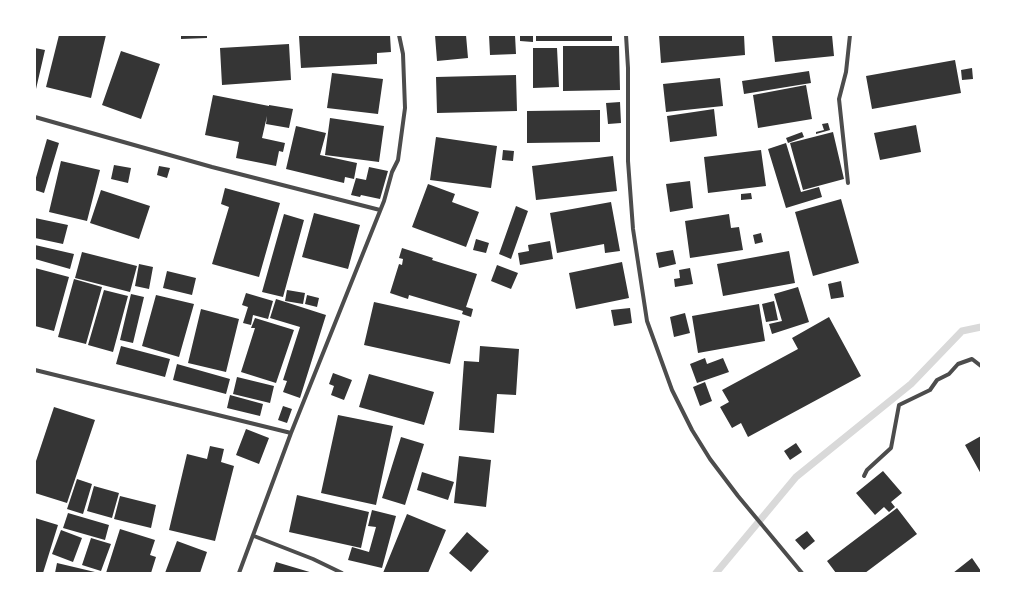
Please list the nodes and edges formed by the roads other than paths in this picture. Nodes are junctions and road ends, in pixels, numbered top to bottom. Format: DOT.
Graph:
graph roads {
  1 [pos="399,35"];
  2 [pos="626,35"];
  3 [pos="850,35"];
  4 [pos="35,117"];
  5 [pos="848,183"];
  6 [pos="380,210"];
  7 [pos="981,366"];
  8 [pos="35,370"];
  9 [pos="291,433"];
  10 [pos="864,476"];
  11 [pos="254,536"];
  12 [pos="239,573"];
  13 [pos="342,573"];
  14 [pos="802,573"];
  1 -- 6 [label="street"];
  2 -- 14 [label="street"];
  3 -- 5 [label="street"];
  4 -- 6 [label="street"];
  6 -- 9 [label="street"];
  7 -- 10 [label="street"];
  8 -- 9 [label="street"];
  9 -- 11 [label="street"];
  11 -- 12 [label="street"];
  11 -- 13 [label="street"];
}
